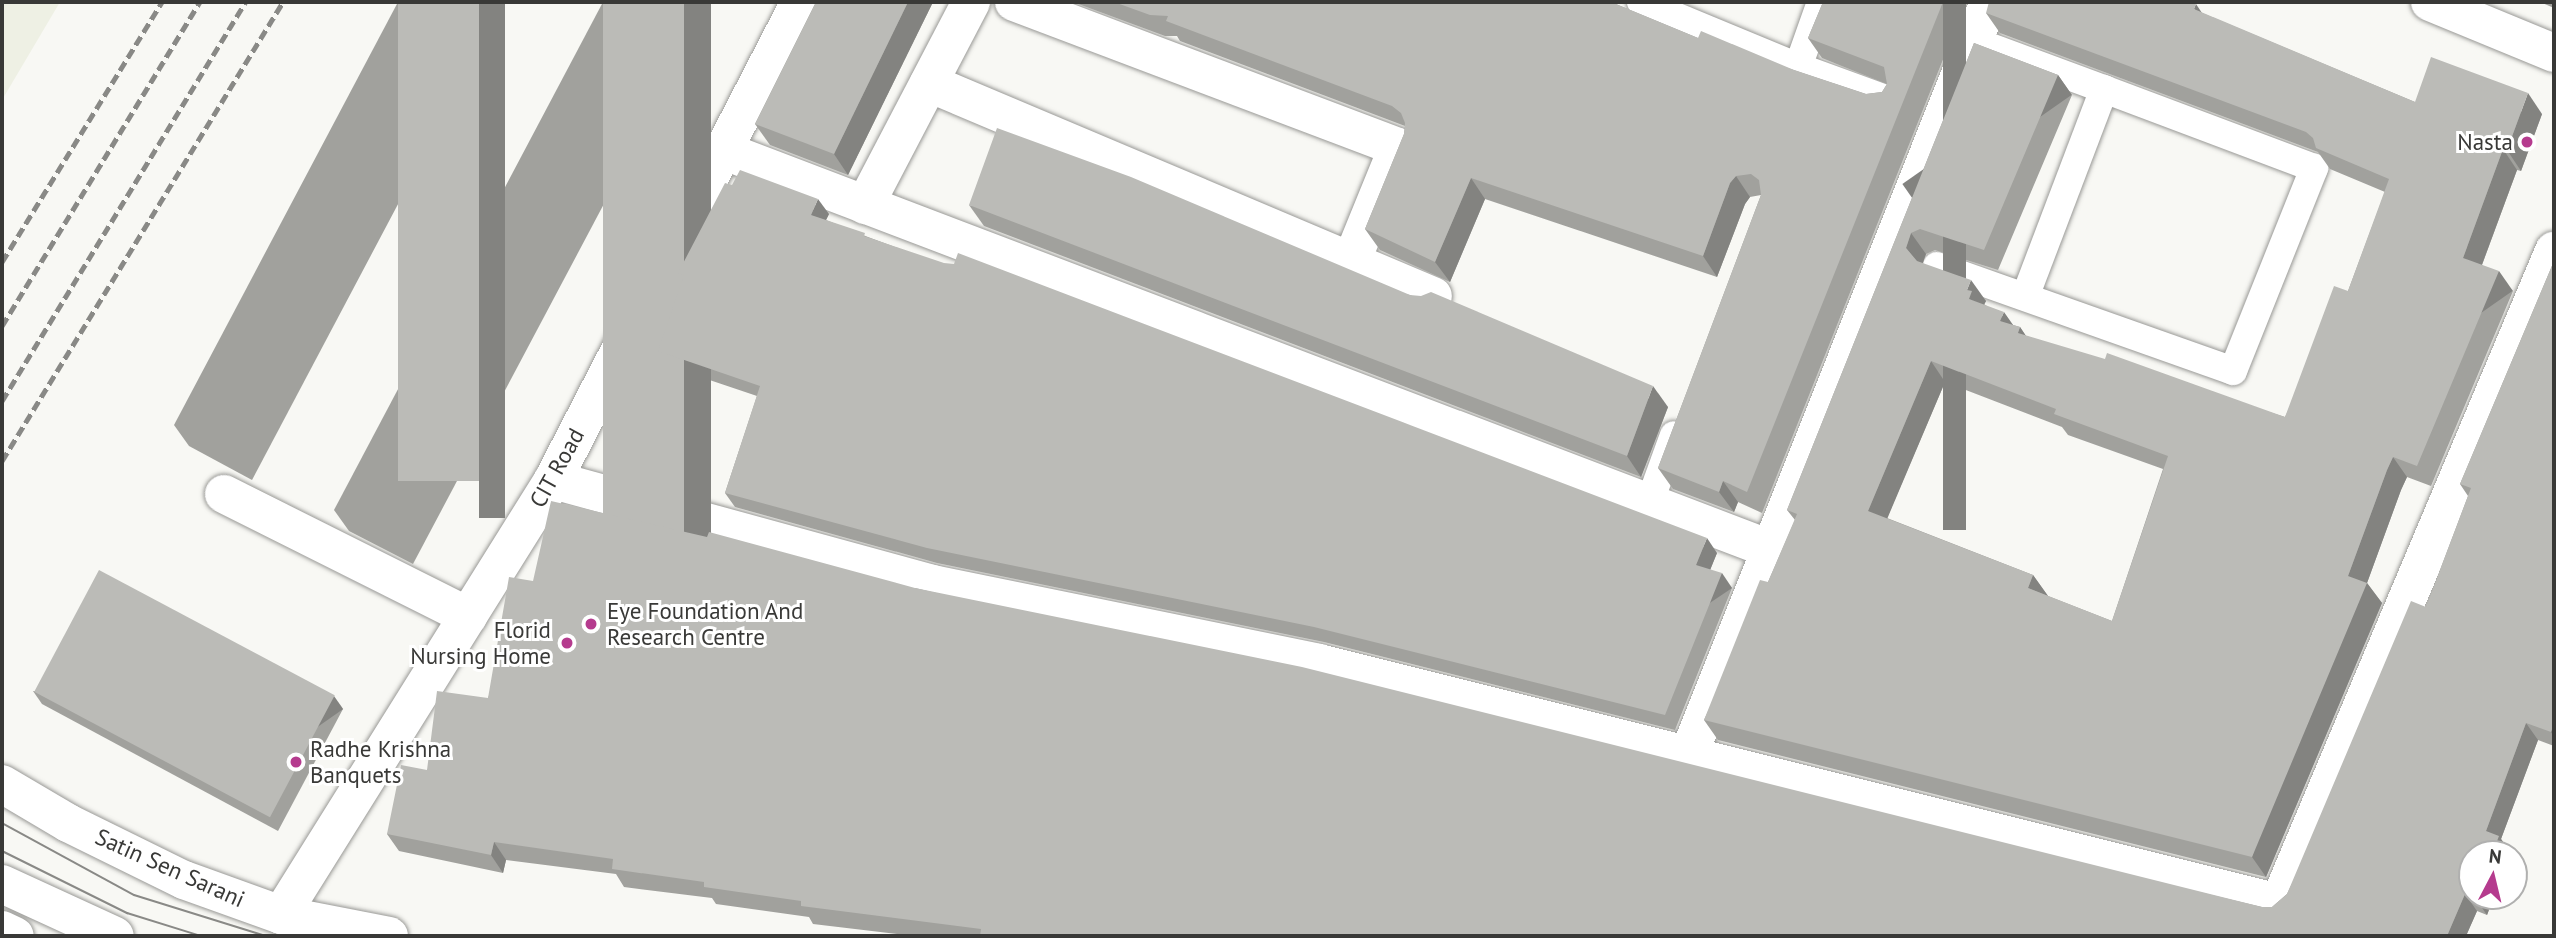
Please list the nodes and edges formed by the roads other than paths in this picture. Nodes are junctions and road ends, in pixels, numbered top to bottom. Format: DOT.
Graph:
graph roads {
  1 [pos="800,2"];
  2 [pos="971,2"];
  3 [pos="1014,2"];
  4 [pos="1641,2"];
  5 [pos="1821,2"];
  6 [pos="1989,2"];
  7 [pos="2430,2"];
  8 [pos="1974,41"];
  9 [pos="2554,53"];
  10 [pos="1798,67"];
  11 [pos="929,83"];
  12 [pos="2104,89"];
  13 [pos="1886,99"];
  14 [pos="722,150"];
  15 [pos="865,205"];
  16 [pos="2554,251"];
  17 [pos="1351,262"];
  18 [pos="1937,266"];
  19 [pos="1433,296"];
  20 [pos="2025,297"];
  21 [pos="1686,404"];
  22 [pos="553,480"];
  23 [pos="224,494"];
  24 [pos="1649,503"];
  25 [pos="1772,550"];
  26 [pos="468,616"];
  27 [pos="1689,754"];
  28 [pos="2,784"];
  29 [pos="2,884"];
  30 [pos="281,915"];
  31 [pos="2,930"];
  32 [pos="15,936"];
  33 [pos="115,936"];
  34 [pos="389,936"];
  1 -- 14 [label="street, CIT Road"];
  2 -- 11 [label="street"];
  3 -- 17 [label="street"];
  4 -- 10 [label="lane"];
  5 -- 10 [label="lane"];
  6 -- 8 [label="street"];
  7 -- 9 [label="street"];
  8 -- 12 [label="lane"];
  8 -- 25 [label="street"];
  10 -- 13 [label="lane"];
  11 -- 15 [label="street"];
  11 -- 17 [label="street"];
  12 -- 20 [label="lane"];
  12 -- 20 [label="lane"];
  14 -- 15 [label="street"];
  14 -- 22 [label="street, CIT Road"];
  15 -- 24 [label="street"];
  16 -- 27 [label="street"];
  17 -- 19 [label="street"];
  18 -- 20 [label="lane"];
  21 -- 24 [label="lane"];
  22 -- 26 [label="street, CIT Road"];
  22 -- 27 [label="street"];
  23 -- 26 [label="street"];
  24 -- 25 [label="street"];
  25 -- 27 [label="street"];
  26 -- 30 [label="street, CIT Road"];
  28 -- 30 [label="street, Satin Sen Sarani"];
  29 -- 33 [label="street"];
  30 -- 34 [label="street, Satin Sen Sarani"];
  31 -- 32 [label="street"];
}
